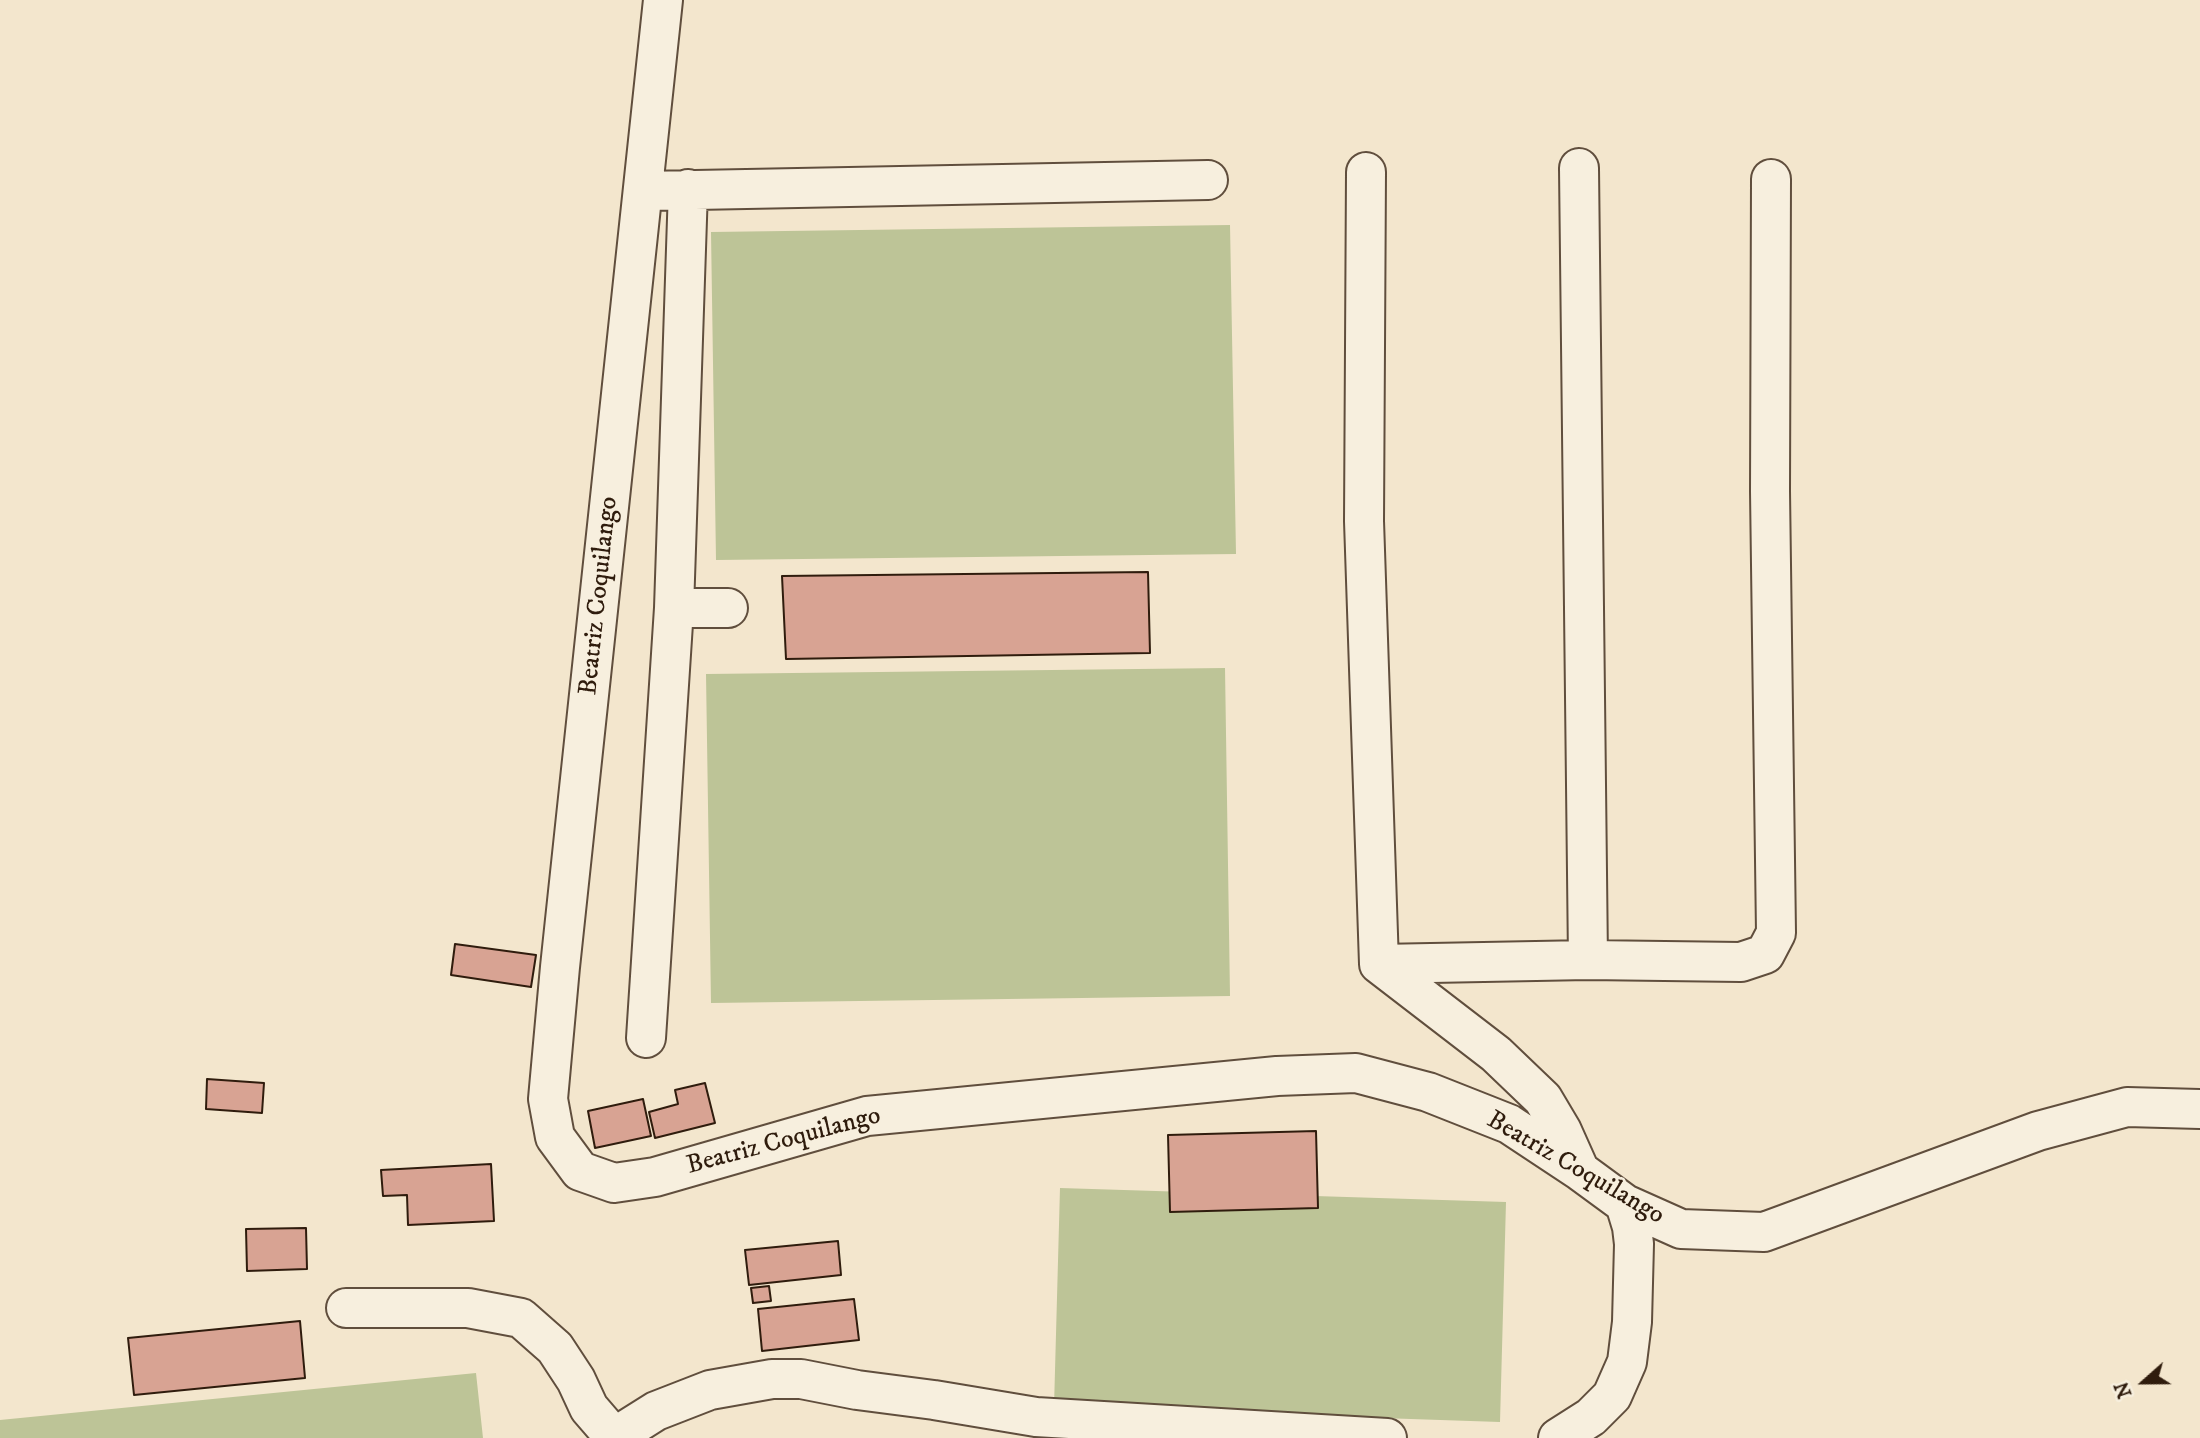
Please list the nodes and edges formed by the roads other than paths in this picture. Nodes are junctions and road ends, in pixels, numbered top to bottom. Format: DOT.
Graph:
graph roads {
  1 [pos="663,0"];
  2 [pos="1578,168"];
  3 [pos="1366,172"];
  4 [pos="1772,179"];
  5 [pos="1208,180"];
  6 [pos="688,189"];
  7 [pos="644,191"];
  8 [pos="674,608"];
  9 [pos="728,608"];
  10 [pos="1588,960"];
  11 [pos="1379,964"];
  12 [pos="646,1038"];
  13 [pos="2200,1109"];
  14 [pos="1580,1171"];
  15 [pos="1625,1204"];
  16 [pos="345,1308"];
  17 [pos="614,1438"];
  18 [pos="1387,1438"];
  19 [pos="1558,1438"];
  1 -- 7 [label="street, Beatriz Coquilango"];
  2 -- 10 [label="street"];
  3 -- 11 [label="street"];
  4 -- 10 [label="street"];
  5 -- 6 [label="street"];
  6 -- 7 [label="street"];
  6 -- 8 [label="street"];
  7 -- 14 [label="street, Beatriz Coquilango"];
  8 -- 9 [label="street"];
  8 -- 12 [label="street"];
  10 -- 11 [label="street"];
  11 -- 14 [label="street"];
  13 -- 15 [label="street, Beatriz Coquilango"];
  14 -- 15 [label="street, Beatriz Coquilango"];
  15 -- 19 [label="street"];
  16 -- 17 [label="street"];
  17 -- 18 [label="street"];
}
